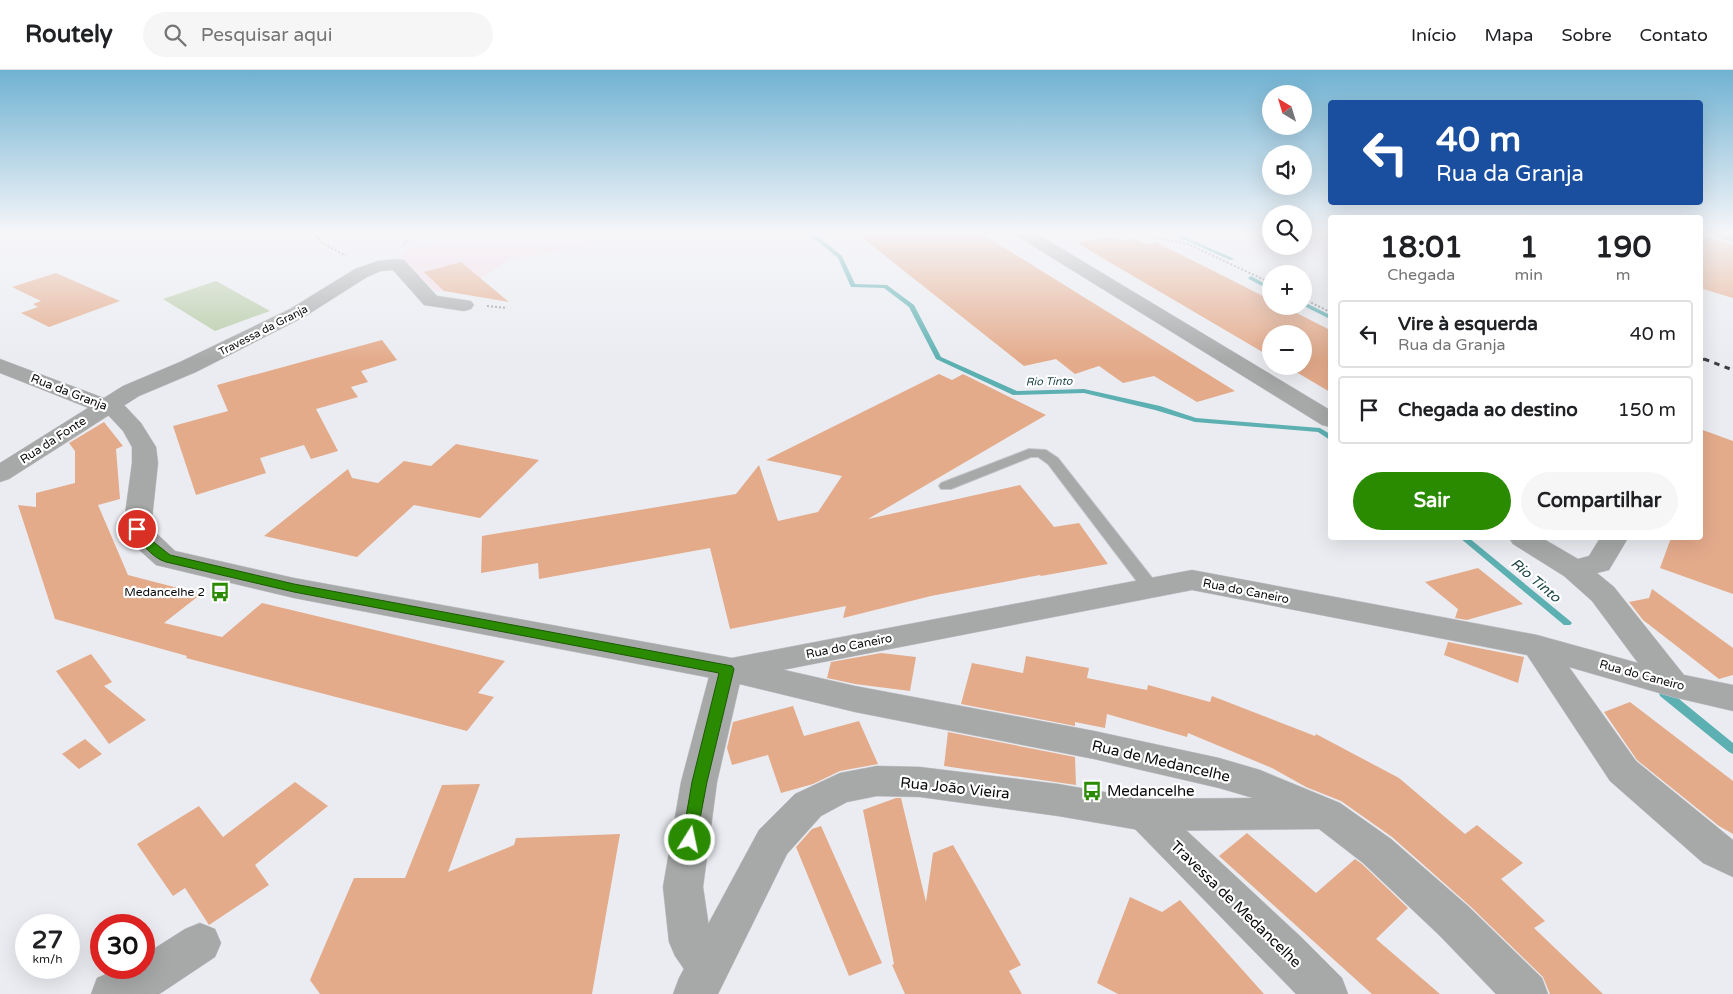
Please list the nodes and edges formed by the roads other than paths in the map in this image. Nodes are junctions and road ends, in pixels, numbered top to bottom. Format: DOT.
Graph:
graph roads {
  1 [pos="357,275"];
  2 [pos="408,275"];
  3 [pos="1093,275"];
  4 [pos="464,305"];
  5 [pos="0,365"];
  6 [pos="106,407"];
  7 [pos="1328,419"];
  8 [pos="0,474"];
  9 [pos="946,486"];
  10 [pos="1526,540"];
  11 [pos="1613,540"];
  12 [pos="1574,569"];
  13 [pos="1151,588"];
  14 [pos="1536,646"];
  15 [pos="727,669"];
  16 [pos="1673,685"];
  17 [pos="1733,698"];
  18 [pos="1328,814"];
  19 [pos="1145,815"];
  20 [pos="1733,859"];
  21 [pos="200,943"];
  22 [pos="702,981"];
  23 [pos="114,994"];
  24 [pos="1326,994"];
  25 [pos="1526,994"];
  1 -- 6 [label="street, Travessa da Granja"];
  2 -- 4 [label="street, Travessa da Granja"];
  3 -- 7 [label="street"];
  5 -- 6 [label="street, Rua da Granja"];
  6 -- 8 [label="street, Rua da Fonte"];
  6 -- 15 [label="street, Rua da Granja"];
  9 -- 13 [label="lane"];
  10 -- 12 [label="street"];
  11 -- 12 [label="street"];
  12 -- 16 [label="street"];
  13 -- 14 [label="street, Rua do Caneiro"];
  13 -- 15 [label="street, Rua do Caneiro"];
  14 -- 16 [label="street, Rua do Caneiro"];
  14 -- 20 [label="street"];
  15 -- 18 [label="street, Rua de Medancelhe"];
  15 -- 22 [label="street"];
  16 -- 17 [label="street, Rua do Caneiro"];
  18 -- 19 [label="street, Rua João Vieira"];
  18 -- 25 [label="street, Rua de Medancelhe"];
  19 -- 22 [label="street, Rua João Vieira"];
  19 -- 24 [label="street, Travessa de Medancelhe"];
  21 -- 23 [label="street"];
}
